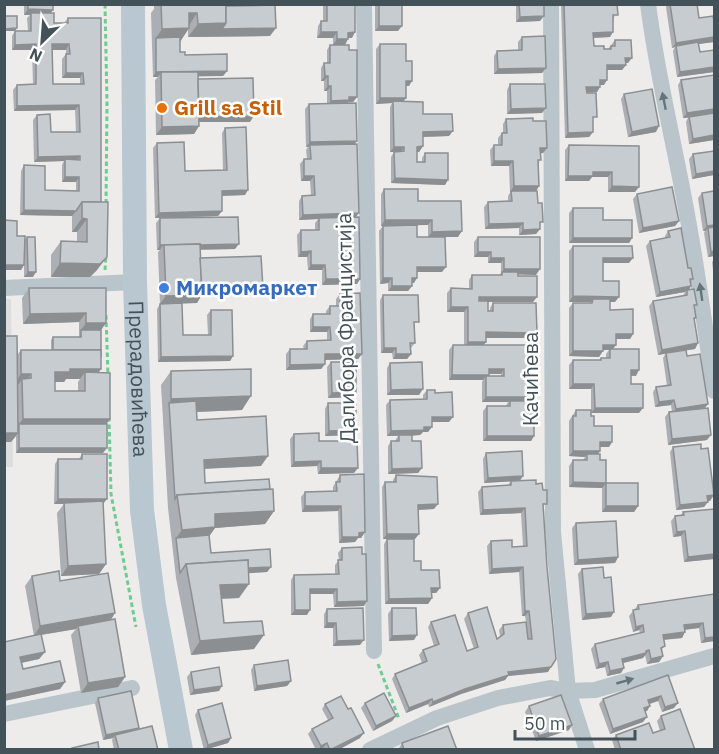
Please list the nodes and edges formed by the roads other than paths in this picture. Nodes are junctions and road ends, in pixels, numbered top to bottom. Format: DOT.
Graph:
graph roads {
  1 [pos="133,4"];
  2 [pos="364,4"];
  3 [pos="551,4"];
  4 [pos="648,4"];
  5 [pos="135,282"];
  6 [pos="4,288"];
  7 [pos="714,392"];
  8 [pos="374,651"];
  9 [pos="714,656"];
  10 [pos="132,688"];
  11 [pos="568,691"];
  12 [pos="4,714"];
  13 [pos="181,750"];
  14 [pos="370,750"];
  15 [pos="587,750"];
  1 -- 5 [label="main road, Прерадовићева"];
  2 -- 8 [label="street, Далибора Францистија"];
  3 -- 11 [label="street, Качићева"];
  7 -- 4 [label="street, one-way"];
  5 -- 6 [label="street"];
  5 -- 13 [label="main road, Прерадовићева"];
  11 -- 9 [label="street, one-way"];
  10 -- 12 [label="street"];
  11 -- 14 [label="street"];
  11 -- 15 [label="street, Качићева"];
}
